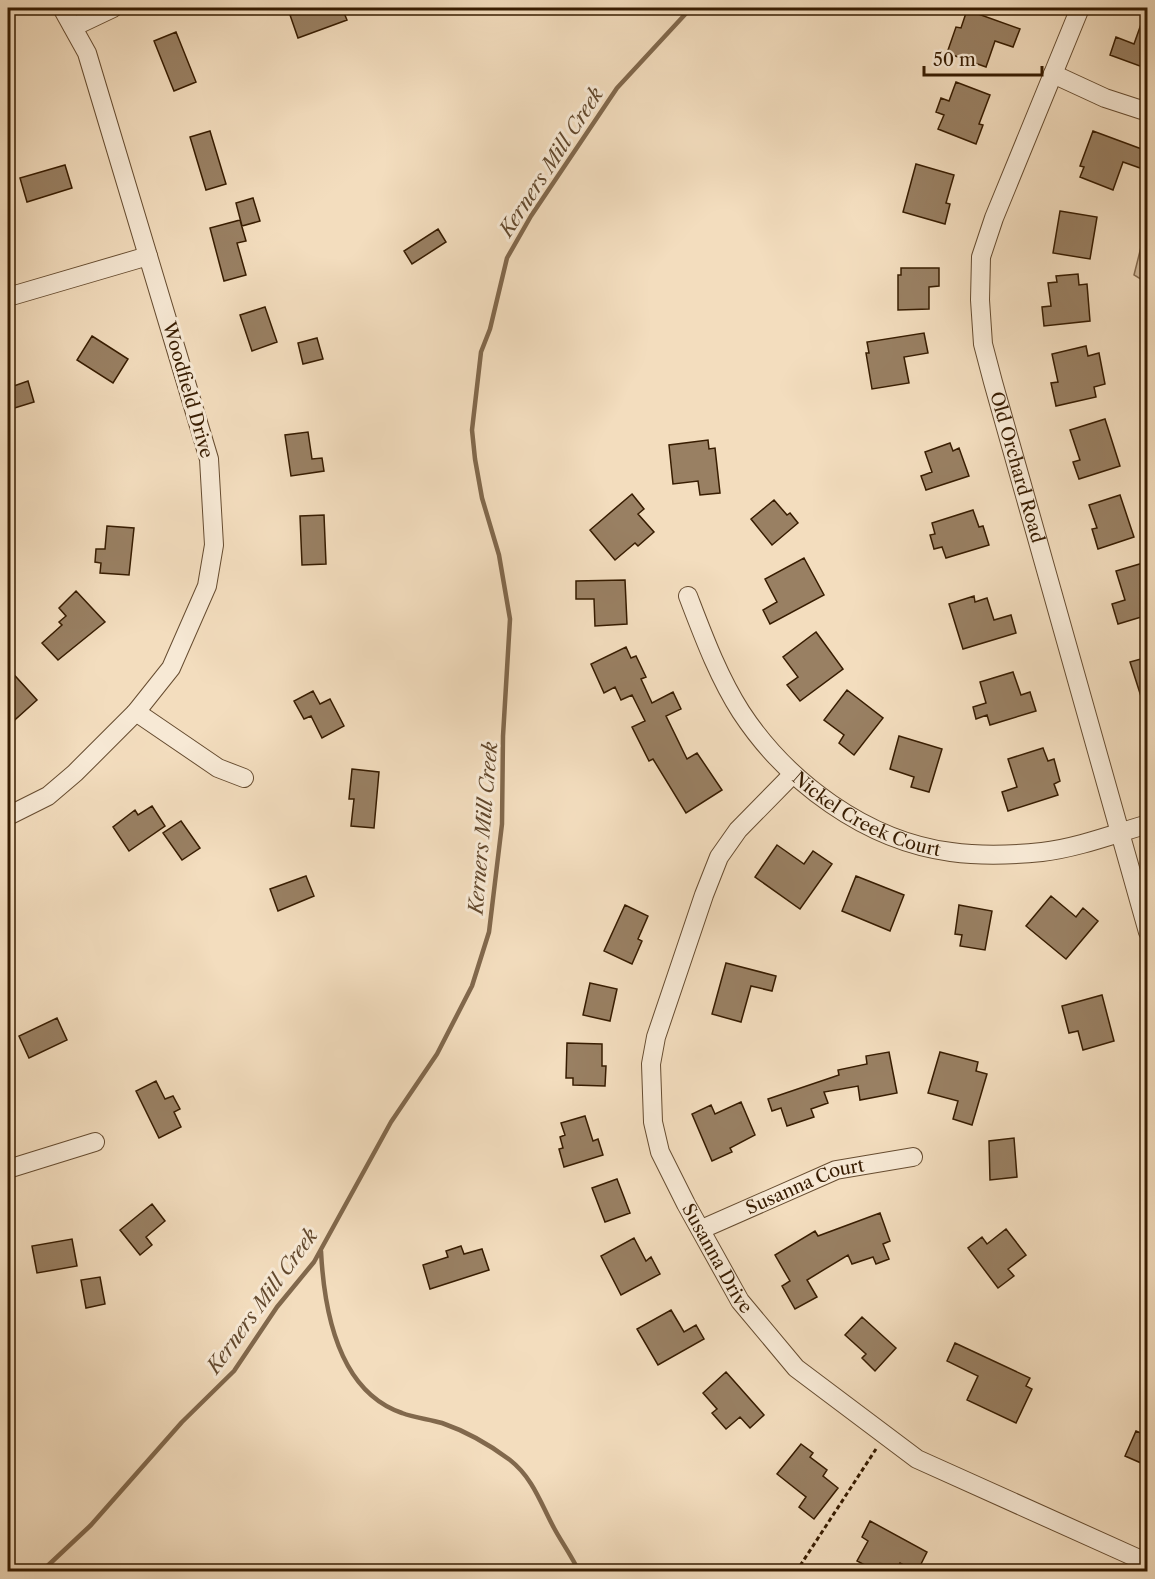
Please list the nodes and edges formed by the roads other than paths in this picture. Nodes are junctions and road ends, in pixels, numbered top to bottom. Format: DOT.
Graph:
graph roads {
  1 [pos="62,8"];
  2 [pos="113,8"];
  3 [pos="1080,8"];
  4 [pos="74,27"];
  5 [pos="1053,74"];
  6 [pos="1148,112"];
  7 [pos="148,256"];
  8 [pos="8,297"];
  9 [pos="688,596"];
  10 [pos="136,712"];
  11 [pos="792,775"];
  12 [pos="244,778"];
  13 [pos="8,816"];
  14 [pos="1148,824"];
  15 [pos="1121,832"];
  16 [pos="1148,932"];
  17 [pos="95,1142"];
  18 [pos="913,1157"];
  19 [pos="8,1169"];
  20 [pos="702,1229"];
  21 [pos="1148,1563"];
  1 -- 4 [label="street, Woodfield Drive"];
  2 -- 4 [label="street"];
  3 -- 5 [label="street, Old Orchard Road"];
  4 -- 7 [label="street, Woodfield Drive"];
  5 -- 6 [label="street"];
  5 -- 15 [label="street, Old Orchard Road"];
  7 -- 8 [label="street"];
  7 -- 10 [label="street, Woodfield Drive"];
  9 -- 11 [label="street, Nickel Creek Court"];
  10 -- 12 [label="street"];
  10 -- 13 [label="street, Woodfield Drive"];
  11 -- 15 [label="street, Nickel Creek Court"];
  11 -- 20 [label="street, Susanna Drive"];
  14 -- 15 [label="street, Nickel Creek Court"];
  15 -- 16 [label="street, Old Orchard Road"];
  17 -- 19 [label="street"];
  18 -- 20 [label="street, Susanna Court"];
  20 -- 21 [label="street, Susanna Drive"];
}
